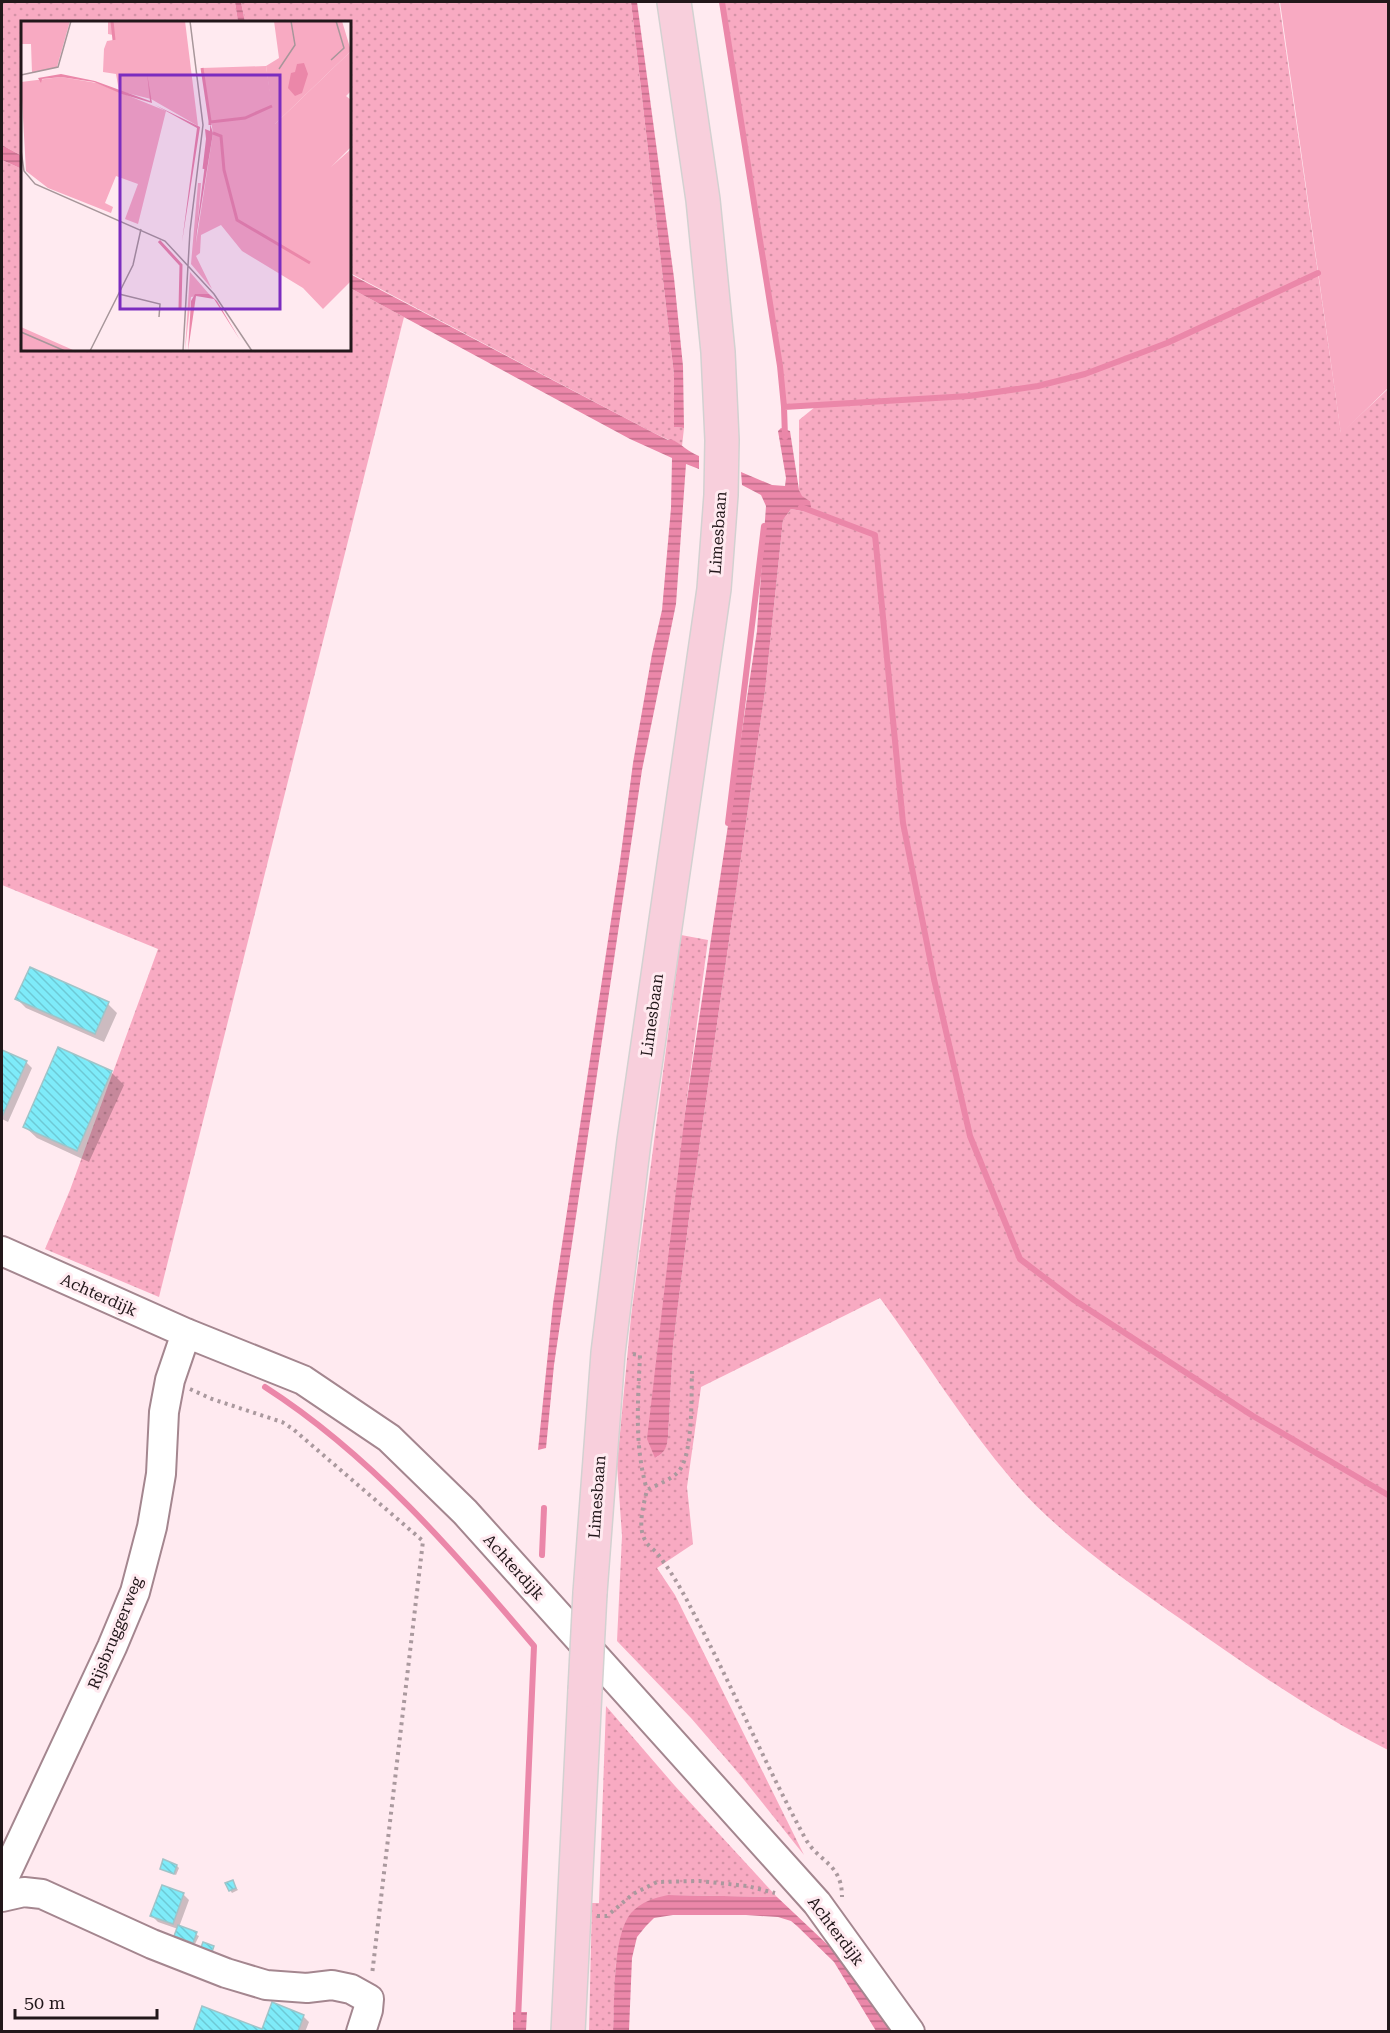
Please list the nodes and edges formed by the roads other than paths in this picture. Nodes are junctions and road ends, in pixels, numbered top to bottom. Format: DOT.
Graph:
graph roads {
  1 [pos="674,2"];
  2 [pos="2,1251"];
  3 [pos="186,1333"];
  4 [pos="19,1846"];
  5 [pos="2,1882"];
  6 [pos="42,1894"];
  7 [pos="2,1898"];
  8 [pos="361,2031"];
  9 [pos="568,2031"];
  10 [pos="910,2031"];
  1 -- 9 [label="main road, Limesbaan, bridge"];
  2 -- 3 [label="street, Achterdijk"];
  3 -- 4 [label="street, Rijsbruggerweg"];
  3 -- 10 [label="street, Achterdijk"];
  4 -- 5 [label="street, Rijsbruggerweg"];
  4 -- 6 [label="street"];
  6 -- 7 [label="street"];
  6 -- 8 [label="street"];
}
